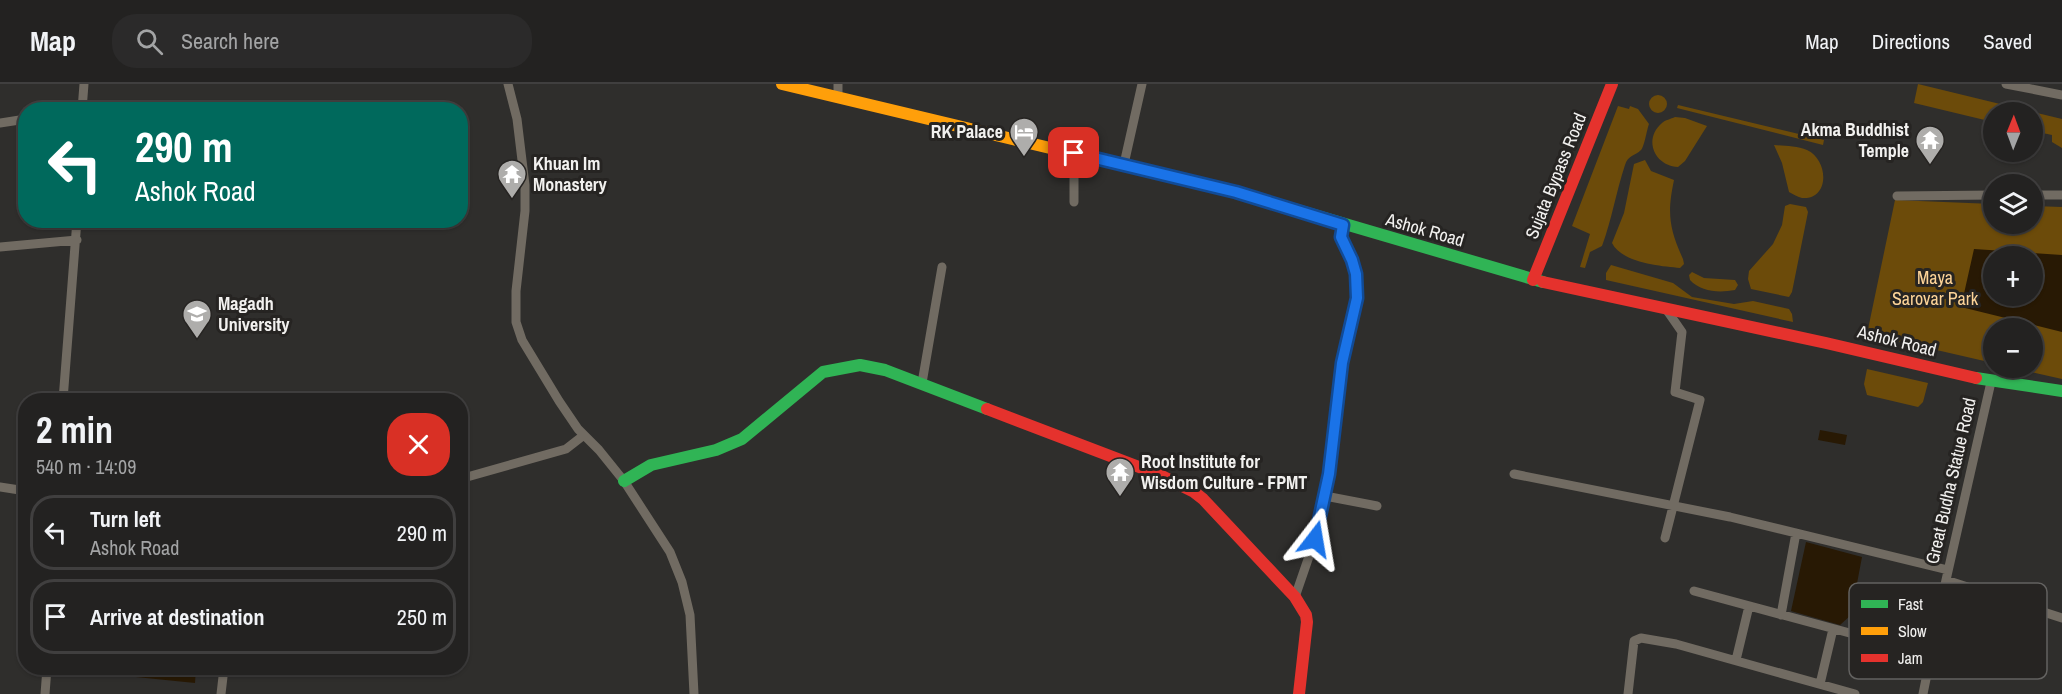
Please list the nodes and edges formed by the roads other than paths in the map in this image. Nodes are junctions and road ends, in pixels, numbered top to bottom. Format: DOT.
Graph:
graph roads {
  1 [pos="84,84"];
  2 [pos="508,84"];
  3 [pos="782,84"];
  4 [pos="838,84"];
  5 [pos="1142,84"];
  6 [pos="1612,84"];
  7 [pos="2006,84"];
  8 [pos="2062,95"];
  9 [pos="838,98"];
  10 [pos="83,102"];
  11 [pos="18,120"];
  12 [pos="0,123"];
  13 [pos="1074,153"];
  14 [pos="1124,164"];
  15 [pos="1983,195"];
  16 [pos="2043,195"];
  17 [pos="2062,195"];
  18 [pos="1897,196"];
  19 [pos="1074,202"];
  20 [pos="1343,225"];
  21 [pos="77,228"];
  22 [pos="76,240"];
  23 [pos="0,248"];
  24 [pos="942,267"];
  25 [pos="1533,280"];
  26 [pos="1666,309"];
  27 [pos="1991,382"];
  28 [pos="922,383"];
  29 [pos="2062,391"];
  30 [pos="64,393"];
  31 [pos="584,435"];
  32 [pos="1514,474"];
  33 [pos="468,477"];
  34 [pos="624,481"];
  35 [pos="0,487"];
  36 [pos="18,490"];
  37 [pos="1325,496"];
  38 [pos="1673,505"];
  39 [pos="1377,506"];
  40 [pos="1796,533"];
  41 [pos="1665,538"];
  42 [pos="1948,570"];
  43 [pos="1946,580"];
  44 [pos="1945,583"];
  45 [pos="1955,583"];
  46 [pos="1694,591"];
  47 [pos="1295,597"];
  48 [pos="1749,606"];
  49 [pos="2047,613"];
  50 [pos="1781,615"];
  51 [pos="2062,618"];
  52 [pos="1833,629"];
  53 [pos="1849,633"];
  54 [pos="1736,660"];
  55 [pos="46,675"];
  56 [pos="223,675"];
  57 [pos="1926,679"];
  58 [pos="1820,684"];
  59 [pos="45,694"];
  60 [pos="221,694"];
  61 [pos="694,694"];
  62 [pos="1299,694"];
  63 [pos="1628,694"];
  64 [pos="1856,694"];
  65 [pos="1923,694"];
  1 -- 10 [label="street"];
  2 -- 31 [label="street"];
  3 -- 9 [label="street, Ashok Road"];
  4 -- 9 [label="street"];
  5 -- 14 [label="street"];
  6 -- 25 [label="street, Sujata Bypass Road"];
  7 -- 8 [label="street"];
  9 -- 13 [label="street, Ashok Road"];
  11 -- 12 [label="street"];
  13 -- 14 [label="street, Ashok Road"];
  13 -- 19 [label="street"];
  14 -- 20 [label="street, Ashok Road"];
  15 -- 18 [label="street"];
  16 -- 17 [label="street"];
  20 -- 25 [label="street, Ashok Road"];
  20 -- 37 [label="street"];
  21 -- 22 [label="street"];
  22 -- 23 [label="street"];
  22 -- 30 [label="street"];
  24 -- 28 [label="street"];
  25 -- 26 [label="street, Ashok Road"];
  26 -- 27 [label="street, Ashok Road"];
  26 -- 38 [label="street"];
  27 -- 29 [label="street, Ashok Road"];
  27 -- 42 [label="street, Great Budha Statue Road"];
  28 -- 34 [label="street"];
  28 -- 47 [label="street"];
  31 -- 33 [label="street"];
  31 -- 34 [label="street"];
  32 -- 38 [label="street"];
  34 -- 61 [label="street"];
  35 -- 36 [label="street"];
  37 -- 39 [label="street"];
  37 -- 47 [label="street"];
  38 -- 40 [label="street"];
  38 -- 41 [label="street"];
  40 -- 42 [label="street"];
  40 -- 50 [label="street"];
  42 -- 43 [label="street, Great Budha Statue Road"];
  43 -- 44 [label="street, Great Budha Statue Road"];
  43 -- 45 [label="street"];
  46 -- 48 [label="street"];
  47 -- 62 [label="street"];
  48 -- 50 [label="street"];
  48 -- 54 [label="street"];
  49 -- 51 [label="street"];
  50 -- 52 [label="street"];
  52 -- 53 [label="street"];
  52 -- 58 [label="street"];
  54 -- 58 [label="street"];
  54 -- 63 [label="street"];
  55 -- 59 [label="street"];
  56 -- 60 [label="street"];
  57 -- 65 [label="street, Great Budha Statue Road"];
  58 -- 64 [label="street"];
}
